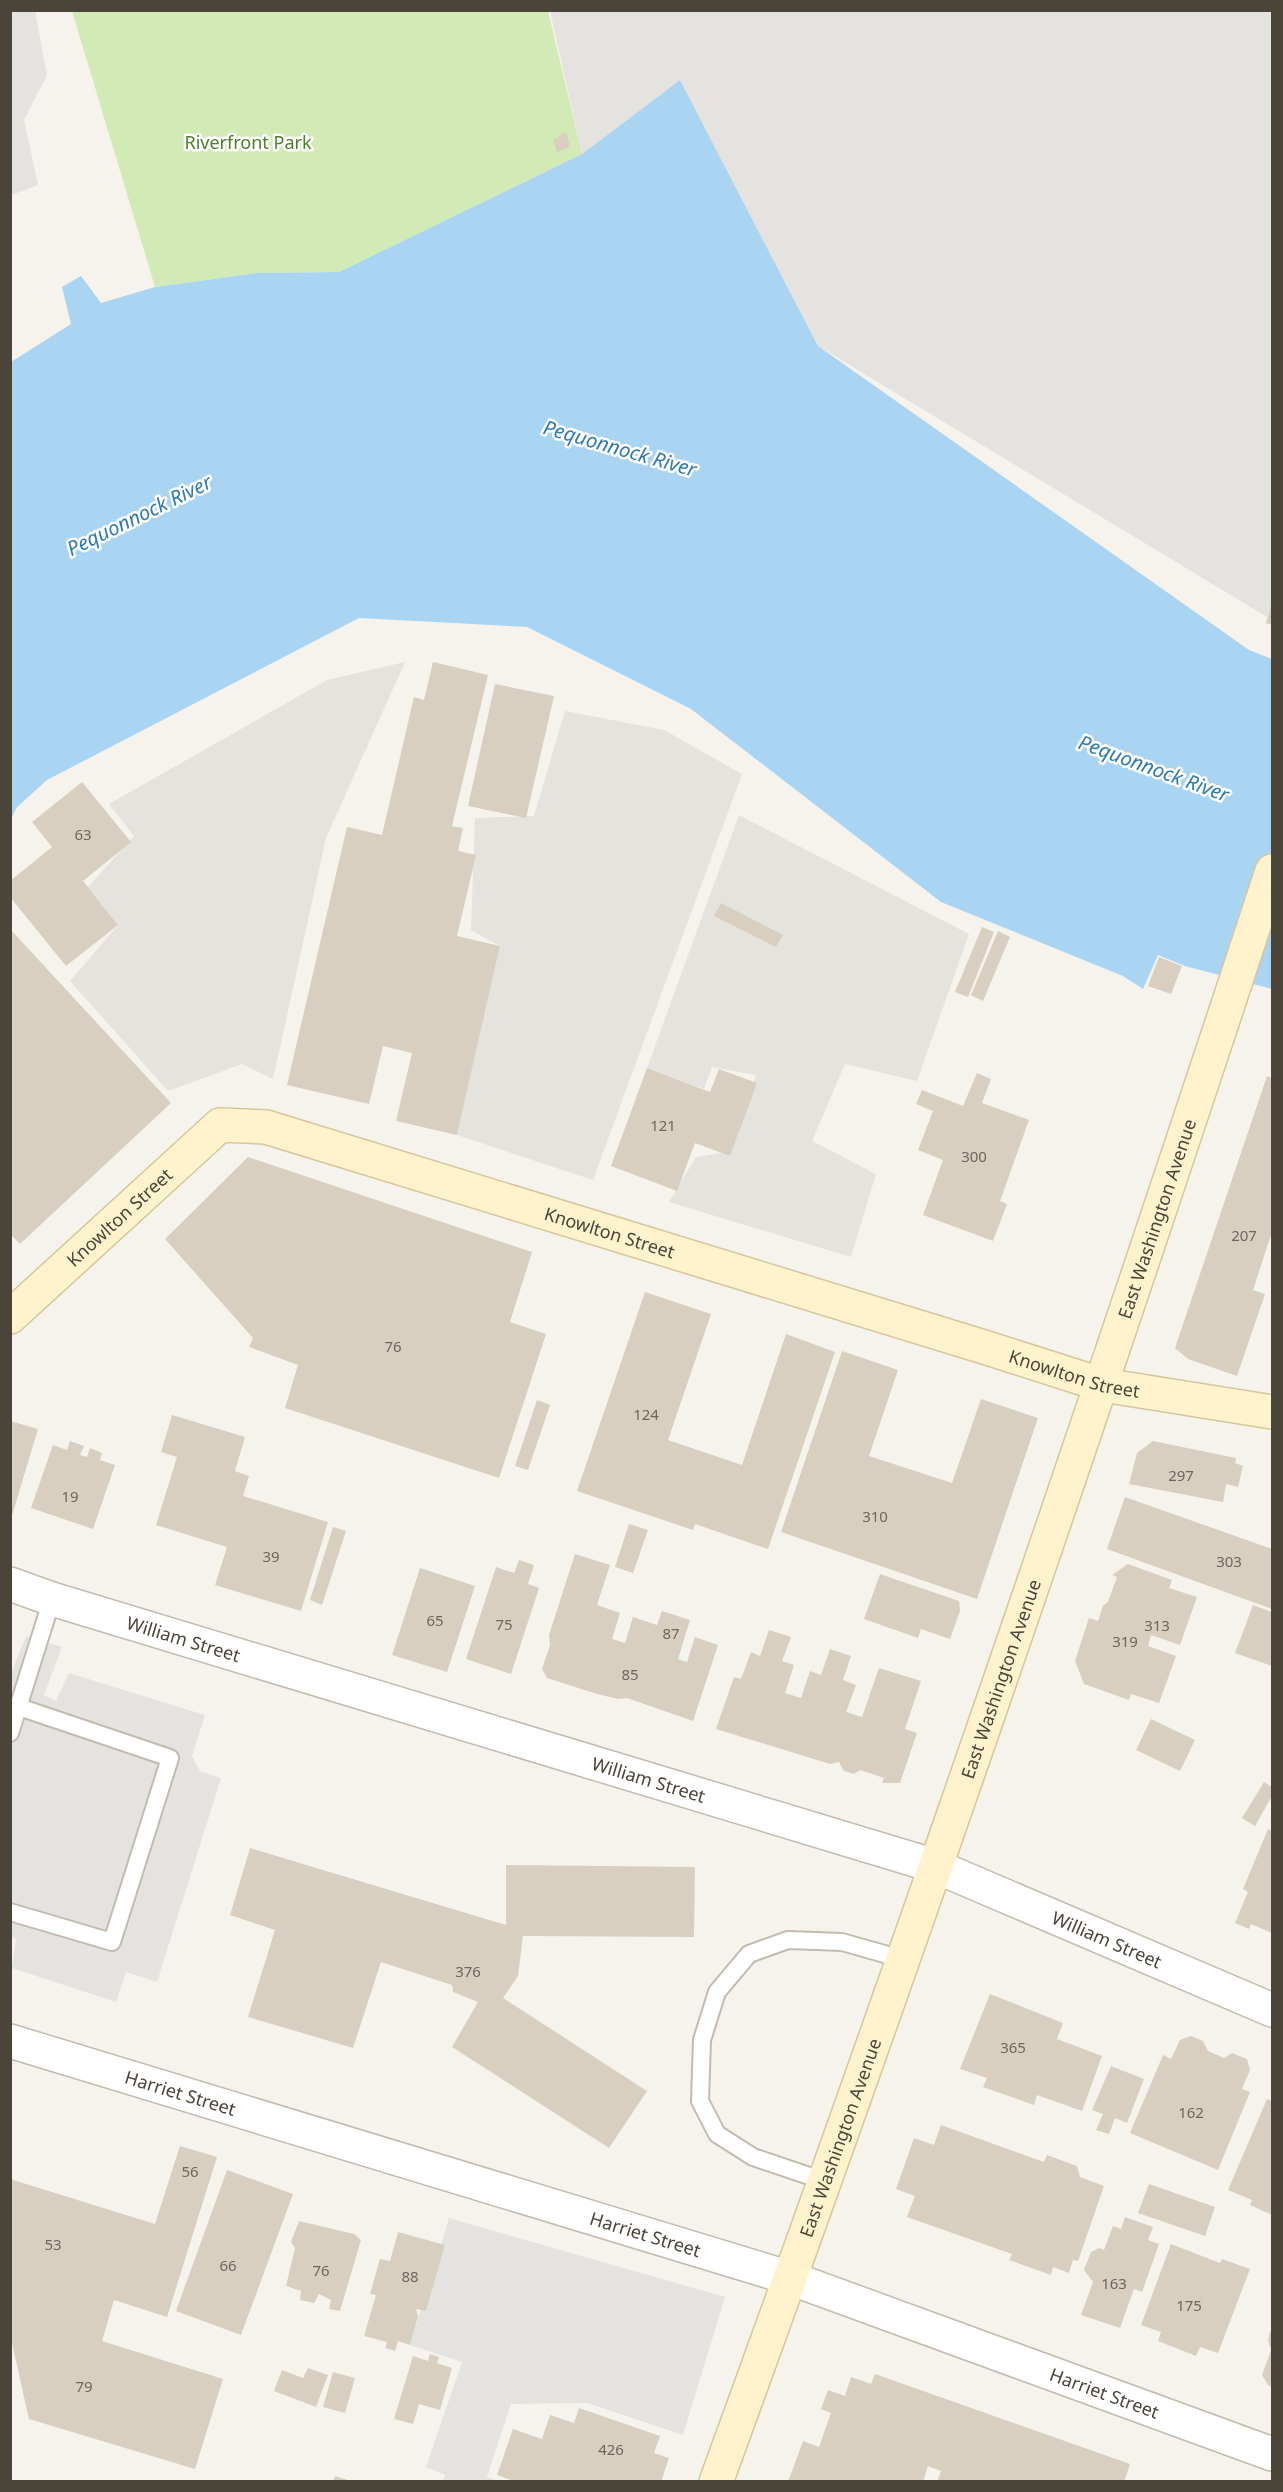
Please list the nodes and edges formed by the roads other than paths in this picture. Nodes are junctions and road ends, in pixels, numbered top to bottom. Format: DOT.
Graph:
graph roads {
  1 [pos="1272,871"];
  2 [pos="10,1317"];
  3 [pos="1103,1386"];
  4 [pos="1272,1412"];
  5 [pos="10,1584"];
  6 [pos="52,1599"];
  7 [pos="18,1707"];
  8 [pos="10,1732"];
  9 [pos="935,1866"];
  10 [pos="10,1912"];
  11 [pos="902,1959"];
  12 [pos="1272,2010"];
  13 [pos="10,2041"];
  14 [pos="824,2181"];
  15 [pos="790,2278"];
  16 [pos="1272,2454"];
  17 [pos="717,2481"];
  1 -- 3 [label="main road, East Washington Avenue"];
  2 -- 3 [label="main road, Knowlton Street"];
  3 -- 4 [label="main road, Knowlton Street"];
  3 -- 9 [label="main road, East Washington Avenue"];
  5 -- 6 [label="street, William Street"];
  6 -- 7 [label="lane"];
  6 -- 9 [label="street, William Street"];
  7 -- 8 [label="lane"];
  7 -- 10 [label="lane"];
  9 -- 11 [label="main road, East Washington Avenue"];
  9 -- 12 [label="street, William Street"];
  11 -- 14 [label="main road, East Washington Avenue"];
  11 -- 14 [label="lane"];
  13 -- 15 [label="street, Harriet Street"];
  14 -- 15 [label="main road, East Washington Avenue"];
  15 -- 16 [label="street, Harriet Street"];
  15 -- 17 [label="main road, East Washington Avenue"];
}
